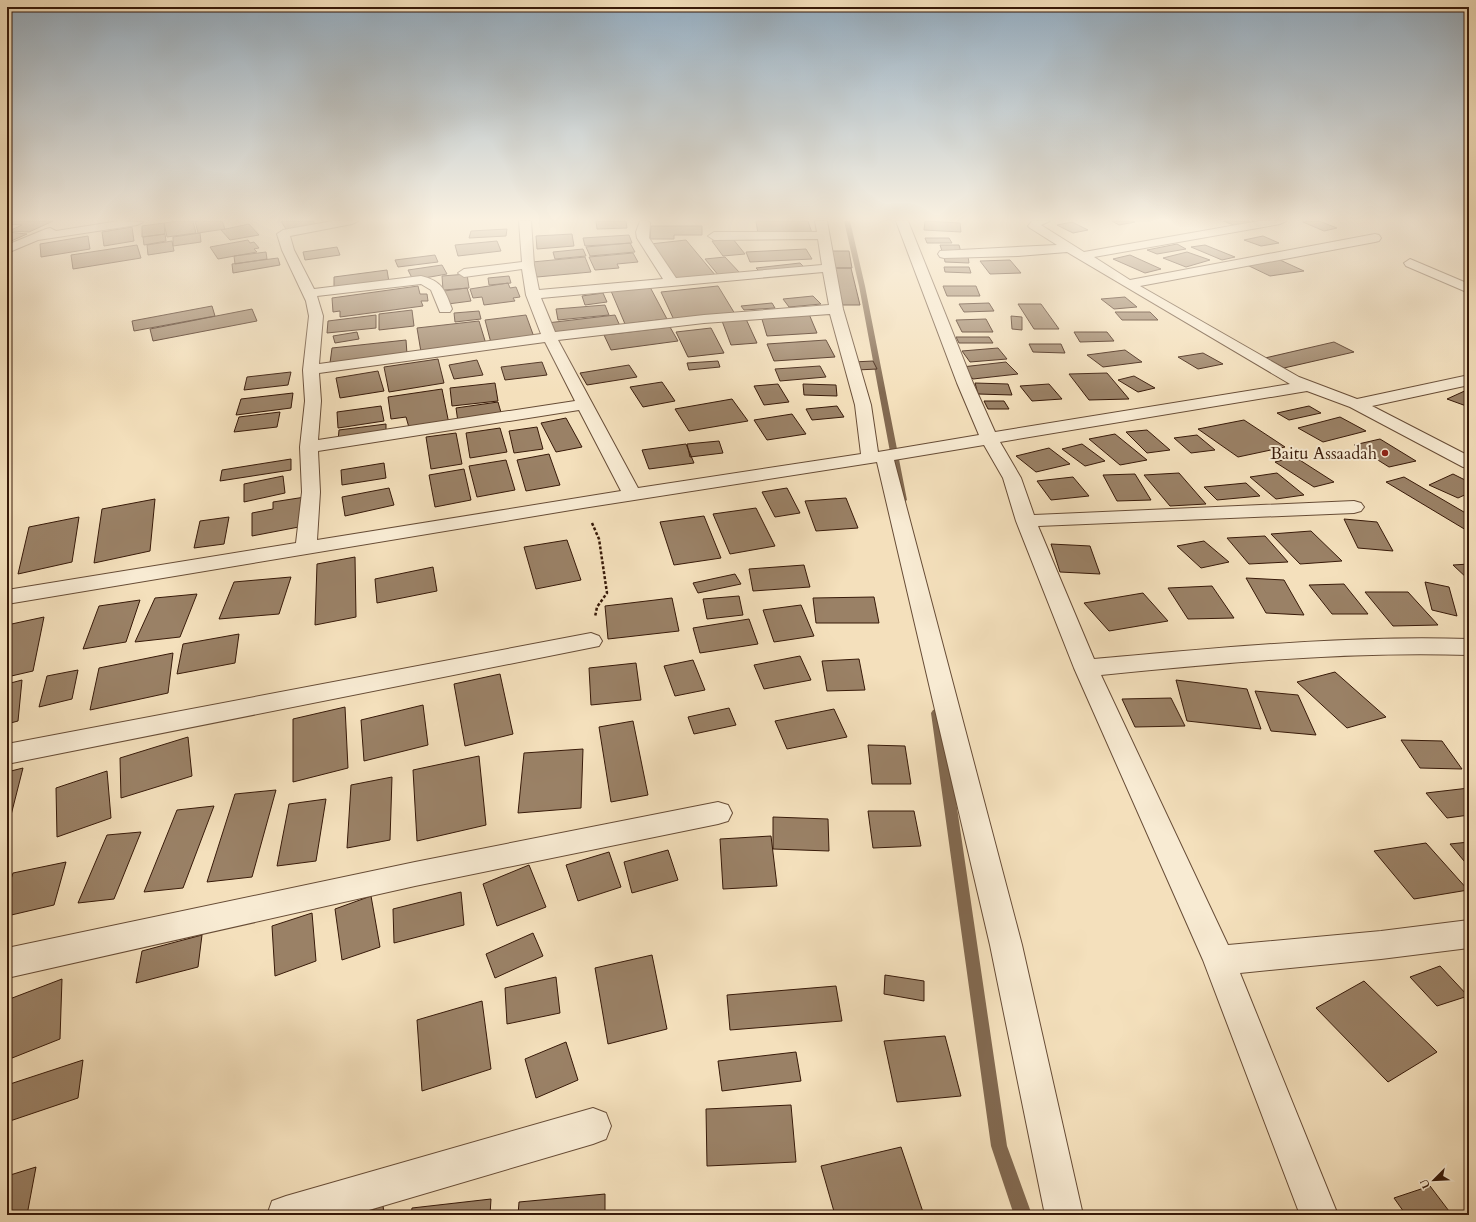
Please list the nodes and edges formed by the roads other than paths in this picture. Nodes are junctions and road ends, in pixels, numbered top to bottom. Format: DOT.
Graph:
graph roads {
  1 [pos="302,278"];
  2 [pos="530,278"];
  3 [pos="669,278"];
  4 [pos="717,278"];
  5 [pos="832,278"];
  6 [pos="924,278"];
  7 [pos="1118,278"];
  8 [pos="1160,278"];
  9 [pos="1444,278"];
  10 [pos="672,282"];
  11 [pos="1128,284"];
  12 [pos="1469,289"];
  13 [pos="310,293"];
  14 [pos="533,295"];
  15 [pos="836,308"];
  16 [pos="445,309"];
  17 [pos="550,336"];
  18 [pos="311,370"];
  19 [pos="1469,380"];
  20 [pos="1307,386"];
  21 [pos="584,404"];
  22 [pos="1356,404"];
  23 [pos="982,440"];
  24 [pos="309,447"];
  25 [pos="882,456"];
  26 [pos="1469,463"];
  27 [pos="632,494"];
  28 [pos="1354,507"];
  29 [pos="1026,521"];
  30 [pos="306,548"];
  31 [pos="7,597"];
  32 [pos="591,642"];
  33 [pos="1469,647"];
  34 [pos="1086,668"];
  35 [pos="7,754"];
  36 [pos="718,813"];
  37 [pos="1469,934"];
  38 [pos="1219,960"];
  39 [pos="7,963"];
  40 [pos="593,1126"];
  41 [pos="286,1215"];
  42 [pos="1064,1215"];
  43 [pos="1319,1215"];
  1 -- 13 [label="street"];
  2 -- 14 [label="street"];
  3 -- 10 [label="street"];
  4 -- 10 [label="street"];
  5 -- 15 [label="street"];
  6 -- 23 [label="street"];
  7 -- 11 [label="street"];
  8 -- 11 [label="street"];
  9 -- 12 [label="street"];
  10 -- 14 [label="street"];
  11 -- 20 [label="street"];
  13 -- 16 [label="street"];
  13 -- 18 [label="street"];
  14 -- 17 [label="street"];
  15 -- 17 [label="street"];
  15 -- 25 [label="street"];
  17 -- 18 [label="street"];
  17 -- 21 [label="street"];
  18 -- 24 [label="street"];
  19 -- 22 [label="street"];
  20 -- 22 [label="street"];
  20 -- 23 [label="street"];
  21 -- 24 [label="street"];
  21 -- 27 [label="street"];
  22 -- 26 [label="street"];
  23 -- 25 [label="street"];
  23 -- 29 [label="street"];
  24 -- 30 [label="street"];
  25 -- 27 [label="street"];
  25 -- 42 [label="street"];
  27 -- 30 [label="street"];
  28 -- 29 [label="street"];
  29 -- 34 [label="street"];
  30 -- 31 [label="street"];
  32 -- 35 [label="street"];
  33 -- 34 [label="street"];
  34 -- 38 [label="street"];
  36 -- 39 [label="street"];
  37 -- 38 [label="street"];
  38 -- 43 [label="street"];
  40 -- 41 [label="street"];
}
